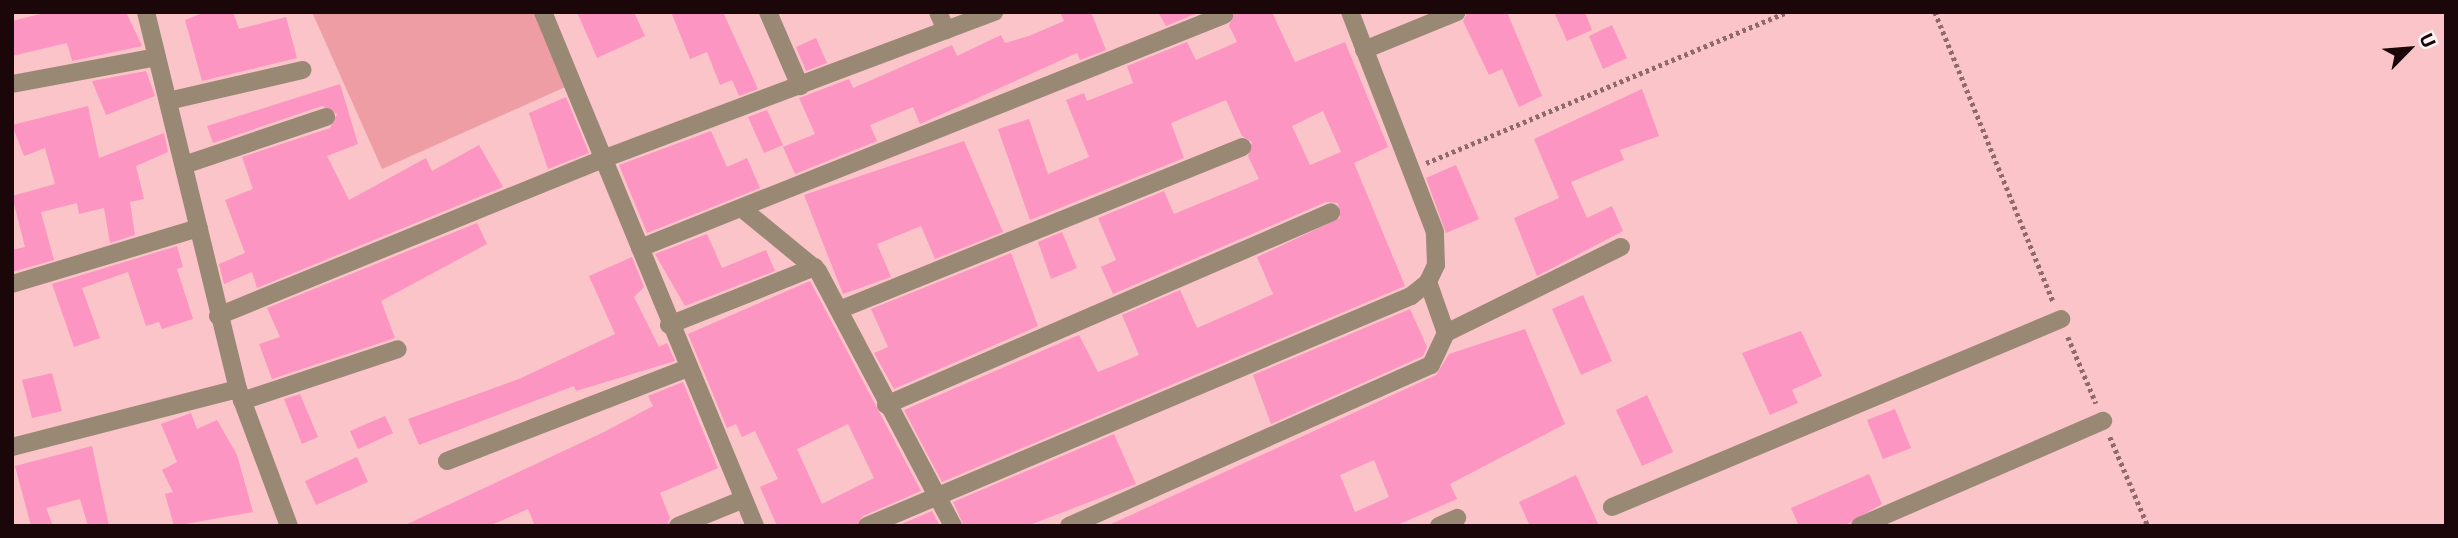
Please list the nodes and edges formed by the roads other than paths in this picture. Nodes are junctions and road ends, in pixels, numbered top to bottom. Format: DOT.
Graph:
graph roads {
  1 [pos="146,12"];
  2 [pos="543,12"];
  3 [pos="768,12"];
  4 [pos="938,12"];
  5 [pos="994,12"];
  6 [pos="1350,12"];
  7 [pos="1457,12"];
  8 [pos="1224,15"];
  9 [pos="946,30"];
  10 [pos="1364,50"];
  11 [pos="157,57"];
  12 [pos="302,70"];
  13 [pos="12,84"];
  14 [pos="800,86"];
  15 [pos="168,101"];
  16 [pos="326,117"];
  17 [pos="1242,147"];
  18 [pos="603,159"];
  19 [pos="184,165"];
  20 [pos="745,211"];
  21 [pos="1331,212"];
  22 [pos="199,228"];
  23 [pos="1621,247"];
  24 [pos="640,248"];
  25 [pos="815,267"];
  26 [pos="1428,282"];
  27 [pos="12,284"];
  28 [pos="838,310"];
  29 [pos="218,316"];
  30 [pos="2061,319"];
  31 [pos="669,325"];
  32 [pos="1446,333"];
  33 [pos="398,349"];
  34 [pos="688,368"];
  35 [pos="240,395"];
  36 [pos="886,405"];
  37 [pos="2103,421"];
  38 [pos="12,447"];
  39 [pos="447,461"];
  40 [pos="939,497"];
  41 [pos="744,499"];
  42 [pos="1612,507"];
  43 [pos="1457,518"];
  44 [pos="285,525"];
  45 [pos="678,526"];
  46 [pos="755,526"];
  47 [pos="867,526"];
  48 [pos="953,526"];
  49 [pos="1069,526"];
  50 [pos="1439,526"];
  51 [pos="1860,526"];
  1 -- 11 [label="street"];
  2 -- 18 [label="street"];
  3 -- 14 [label="street"];
  4 -- 9 [label="street"];
  5 -- 9 [label="street"];
  6 -- 10 [label="street"];
  7 -- 10 [label="street"];
  8 -- 20 [label="street"];
  9 -- 14 [label="street"];
  10 -- 26 [label="street"];
  11 -- 13 [label="street"];
  11 -- 15 [label="street"];
  12 -- 15 [label="street"];
  14 -- 18 [label="street"];
  15 -- 19 [label="street"];
  16 -- 19 [label="street"];
  17 -- 28 [label="street"];
  18 -- 24 [label="street"];
  18 -- 29 [label="street"];
  19 -- 22 [label="street"];
  20 -- 24 [label="street"];
  20 -- 25 [label="street"];
  21 -- 36 [label="street"];
  22 -- 27 [label="street"];
  22 -- 29 [label="street"];
  23 -- 32 [label="street"];
  24 -- 31 [label="street"];
  25 -- 28 [label="street"];
  25 -- 31 [label="street"];
  26 -- 32 [label="street"];
  26 -- 40 [label="street"];
  28 -- 36 [label="street"];
  29 -- 35 [label="street"];
  30 -- 42 [label="street"];
  31 -- 34 [label="street"];
  32 -- 49 [label="street"];
  33 -- 35 [label="street"];
  34 -- 39 [label="street"];
  34 -- 41 [label="street"];
  35 -- 38 [label="street"];
  35 -- 44 [label="street"];
  36 -- 40 [label="street"];
  37 -- 51 [label="street"];
  40 -- 47 [label="street"];
  40 -- 48 [label="street"];
  41 -- 45 [label="street"];
  41 -- 46 [label="street"];
  43 -- 50 [label="street"];
}
